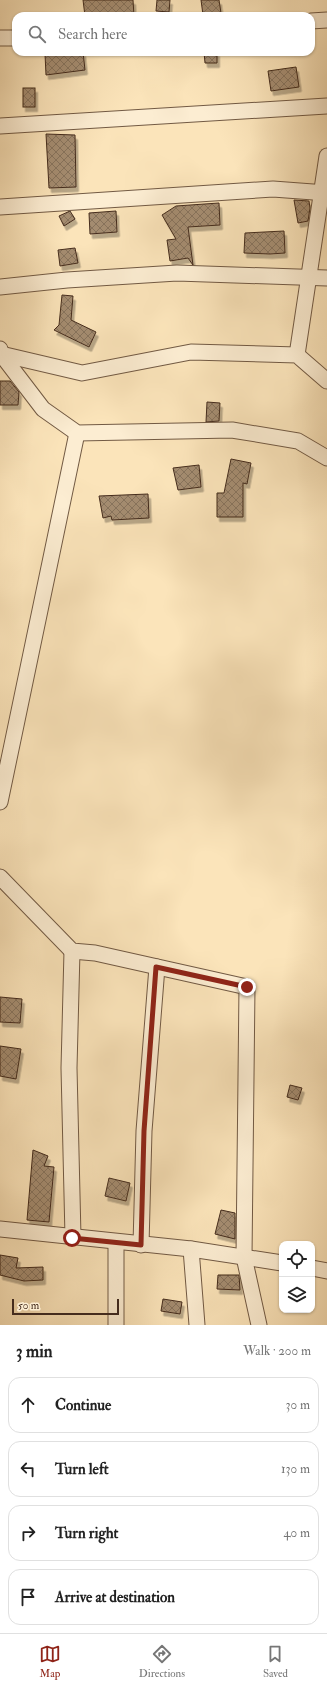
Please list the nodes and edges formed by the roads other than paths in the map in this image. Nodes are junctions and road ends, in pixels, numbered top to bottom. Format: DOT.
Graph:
graph roads {
  1 [pos="327,20"];
  2 [pos="315,21"];
  3 [pos="0,38"];
  4 [pos="12,38"];
  5 [pos="327,106"];
  6 [pos="0,126"];
  7 [pos="327,156"];
  8 [pos="324,194"];
  9 [pos="0,207"];
  10 [pos="327,278"];
  11 [pos="309,279"];
  12 [pos="0,287"];
  13 [pos="0,352"];
  14 [pos="297,355"];
  15 [pos="327,381"];
  16 [pos="78,433"];
  17 [pos="327,458"];
  18 [pos="0,802"];
  19 [pos="0,877"];
  20 [pos="72,951"];
  21 [pos="156,967"];
  22 [pos="0,1229"];
  23 [pos="72,1238"];
  24 [pos="116,1242"];
  25 [pos="141,1245"];
  26 [pos="191,1249"];
  27 [pos="244,1257"];
  28 [pos="279,1263"];
  29 [pos="315,1269"];
  30 [pos="327,1271"];
  31 [pos="116,1325"];
  32 [pos="197,1325"];
  33 [pos="259,1325"];
  1 -- 2 [label="street"];
  3 -- 4 [label="street"];
  5 -- 6 [label="street"];
  7 -- 8 [label="street"];
  8 -- 9 [label="street"];
  8 -- 11 [label="street"];
  10 -- 11 [label="street"];
  11 -- 12 [label="street"];
  11 -- 14 [label="street"];
  13 -- 14 [label="street"];
  13 -- 16 [label="street"];
  14 -- 15 [label="street"];
  16 -- 17 [label="street"];
  16 -- 18 [label="street"];
  19 -- 20 [label="street"];
  20 -- 21 [label="street"];
  20 -- 23 [label="street"];
  21 -- 25 [label="street"];
  21 -- 27 [label="street"];
  22 -- 23 [label="street"];
  23 -- 24 [label="street"];
  24 -- 25 [label="street"];
  24 -- 31 [label="street"];
  25 -- 26 [label="street"];
  26 -- 27 [label="street"];
  26 -- 32 [label="street"];
  27 -- 28 [label="street"];
  27 -- 33 [label="street"];
  29 -- 30 [label="street"];
}
